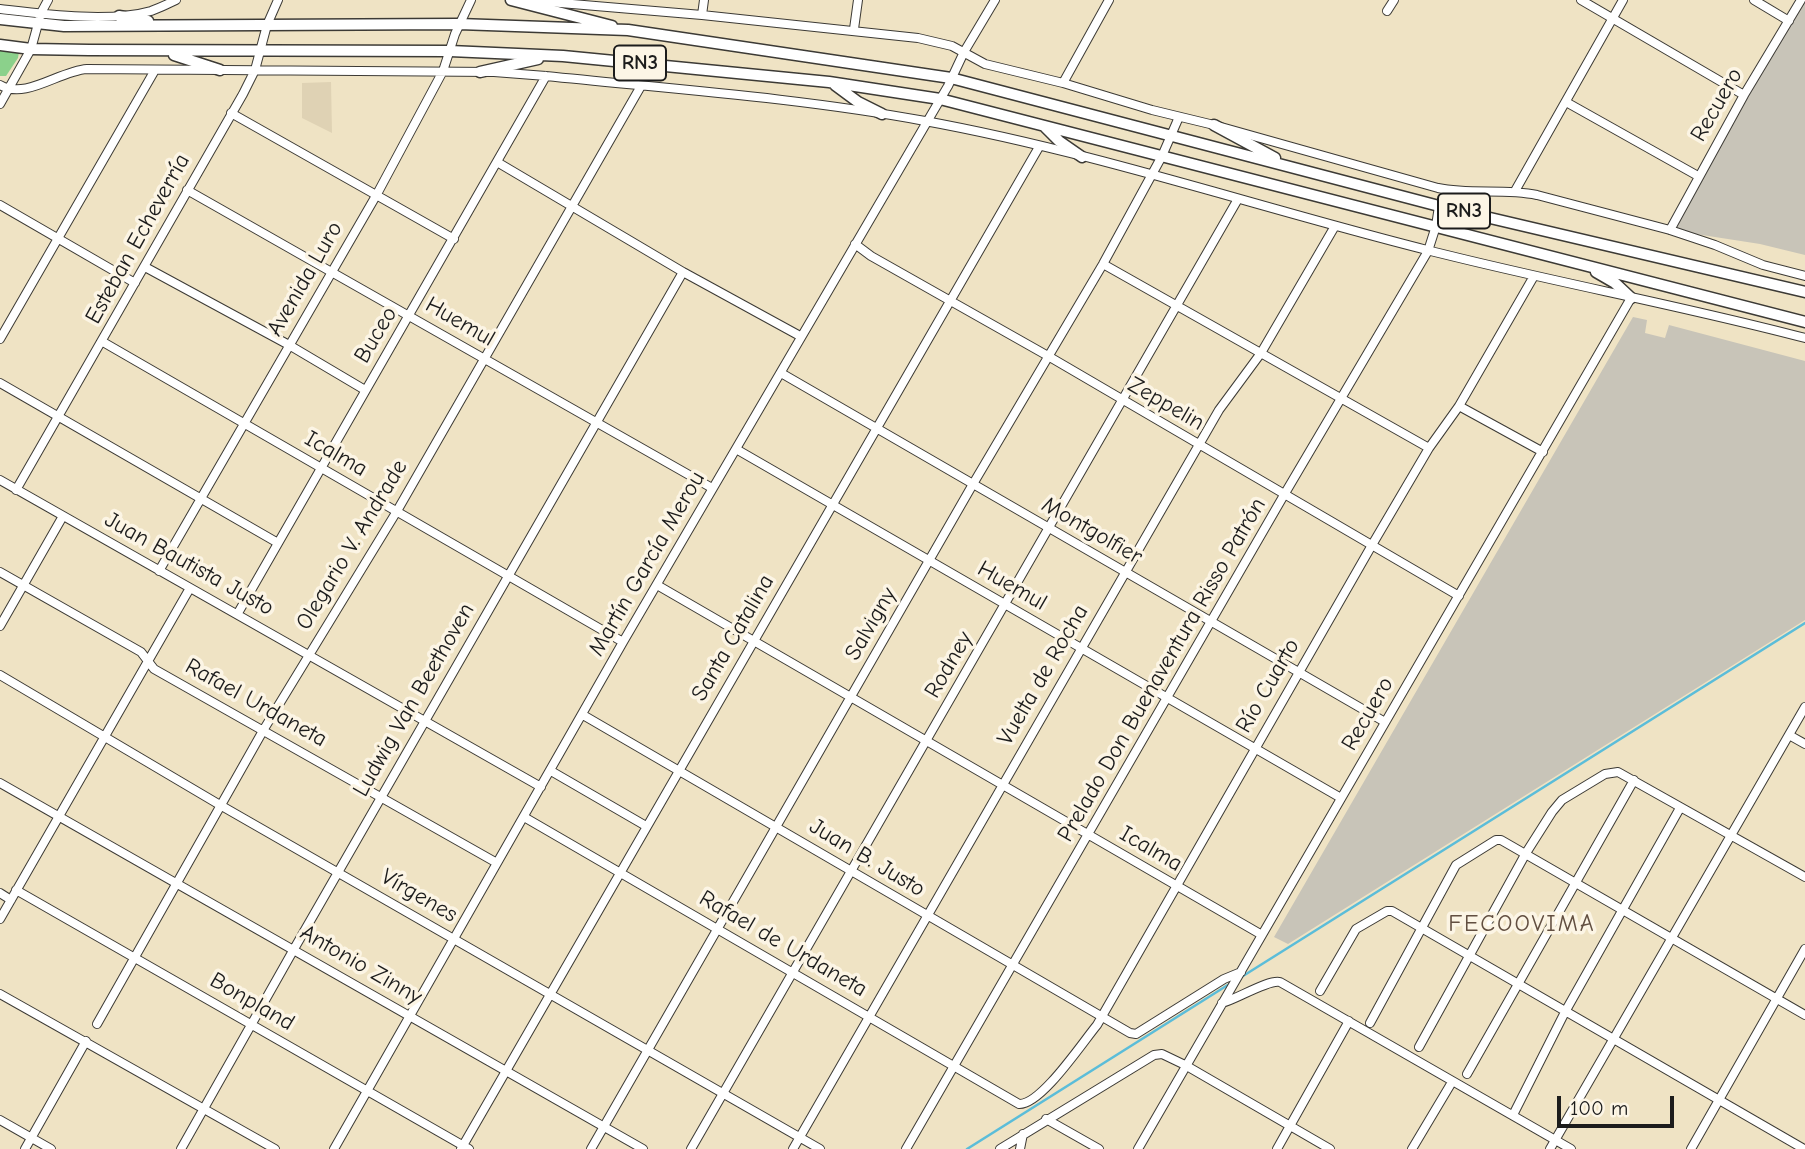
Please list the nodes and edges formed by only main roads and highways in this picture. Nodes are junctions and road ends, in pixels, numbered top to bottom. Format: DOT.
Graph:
graph roads {
  1 [pos="511,0"];
  2 [pos="119,16"];
  3 [pos="0,19"];
  4 [pos="175,27"];
  5 [pos="628,30"];
  6 [pos="0,45"];
  7 [pos="161,51"];
  8 [pos="554,56"];
  9 [pos="220,70"];
  10 [pos="480,72"];
  11 [pos="829,82"];
  12 [pos="882,114"];
  13 [pos="1043,125"];
  14 [pos="1214,125"];
  15 [pos="1082,157"];
  16 [pos="1293,167"];
  17 [pos="1581,264"];
  18 [pos="1805,292"];
  19 [pos="1631,298"];
  20 [pos="1805,322"];
  1 -- 5 [label="highway"];
  2 -- 4 [label="highway"];
  3 -- 4 [label="highway, RN3"];
  4 -- 5 [label="highway, RN3"];
  5 -- 16 [label="highway, RN3"];
  6 -- 7 [label="highway, RN3"];
  7 -- 8 [label="highway, RN3"];
  7 -- 9 [label="highway"];
  8 -- 10 [label="highway"];
  8 -- 11 [label="highway, RN3"];
  11 -- 12 [label="highway"];
  11 -- 13 [label="highway, RN3"];
  13 -- 15 [label="highway"];
  13 -- 17 [label="highway, RN3"];
  14 -- 16 [label="highway"];
  16 -- 18 [label="highway, RN3"];
  17 -- 19 [label="highway"];
  17 -- 20 [label="highway, RN3"];
}
